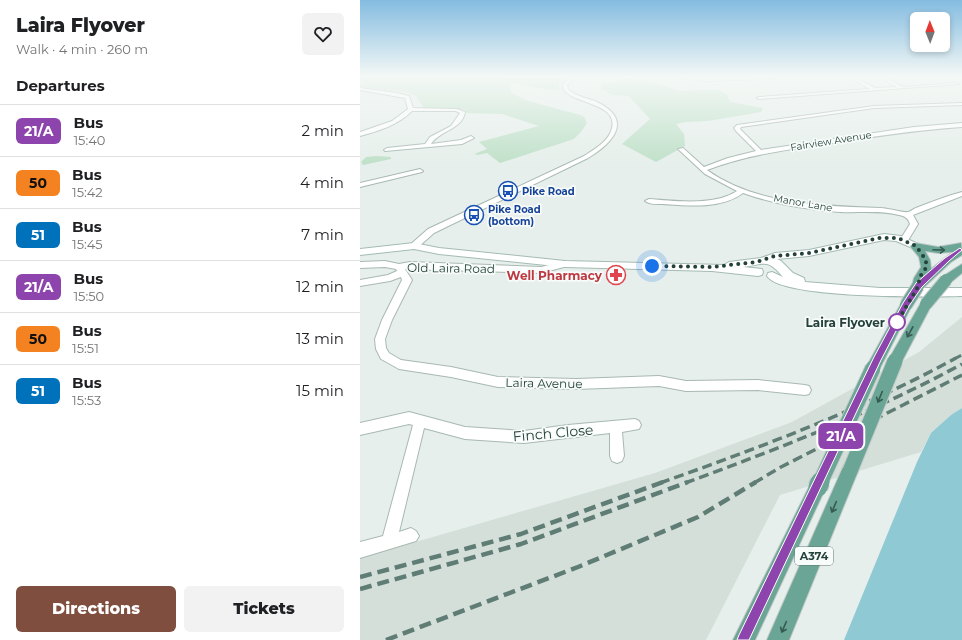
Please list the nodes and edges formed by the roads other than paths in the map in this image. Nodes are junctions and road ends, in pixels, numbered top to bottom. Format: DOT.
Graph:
graph roads {
  1 [pos="603,107"];
  2 [pos="878,107"];
  3 [pos="411,109"];
  4 [pos="962,125"];
  5 [pos="360,134"];
  6 [pos="471,138"];
  7 [pos="427,146"];
  8 [pos="681,149"];
  9 [pos="387,150"];
  10 [pos="760,152"];
  11 [pos="703,169"];
  12 [pos="420,171"];
  13 [pos="360,185"];
  14 [pos="743,190"];
  15 [pos="962,194"];
  16 [pos="649,201"];
  17 [pos="908,215"];
  18 [pos="904,240"];
  19 [pos="414,246"];
  20 [pos="916,246"];
  21 [pos="962,246"];
  22 [pos="962,250"];
  23 [pos="360,252"];
  24 [pos="809,253"];
  25 [pos="565,264"];
  26 [pos="760,264"];
  27 [pos="360,266"];
  28 [pos="780,267"];
  29 [pos="962,268"];
  30 [pos="400,270"];
  31 [pos="772,276"];
  32 [pos="360,283"];
  33 [pos="918,286"];
  34 [pos="813,287"];
  35 [pos="962,292"];
  36 [pos="805,390"];
  37 [pos="420,421"];
  38 [pos="635,425"];
  39 [pos="616,428"];
  40 [pos="360,429"];
  41 [pos="617,456"];
  42 [pos="411,536"];
  43 [pos="389,542"];
  44 [pos="360,550"];
  45 [pos="744,640"];
  46 [pos="778,640"];
  1 -- 19 [label="street"];
  2 -- 10 [label="street"];
  3 -- 5 [label="street"];
  3 -- 7 [label="street"];
  4 -- 10 [label="street, Fairview Avenue"];
  6 -- 7 [label="street"];
  7 -- 9 [label="street"];
  8 -- 11 [label="street, Manor Lane"];
  10 -- 11 [label="street, Fairview Avenue"];
  11 -- 14 [label="street, Manor Lane"];
  12 -- 13 [label="street"];
  14 -- 16 [label="street"];
  14 -- 17 [label="street, Manor Lane"];
  15 -- 17 [label="street"];
  17 -- 18 [label="street"];
  18 -- 20 [label="main road, Old Laira Road"];
  18 -- 24 [label="main road, Old Laira Road"];
  19 -- 23 [label="main road, Old Laira Road"];
  19 -- 25 [label="main road, Old Laira Road"];
  20 -- 21 [label="main road, one-way"];
  20 -- 33 [label="main road"];
  22 -- 33 [label="main road, A374"];
  24 -- 26 [label="main road, Old Laira Road"];
  24 -- 28 [label="main road, Old Laira Road"];
  25 -- 26 [label="main road, Old Laira Road"];
  25 -- 30 [label="street, Old Laira Road"];
  26 -- 28 [label="main road"];
  26 -- 31 [label="main road"];
  27 -- 30 [label="street, Old Laira Road"];
  28 -- 31 [label="main road"];
  28 -- 34 [label="main road"];
  29 -- 46 [label="main road, A374, one-way, bridge"];
  30 -- 32 [label="street"];
  30 -- 36 [label="street, Laira Avenue"];
  31 -- 34 [label="main road"];
  33 -- 45 [label="main road, A374, bridge"];
  34 -- 35 [label="main road"];
  37 -- 39 [label="street, Finch Close"];
  37 -- 40 [label="street, Finch Close"];
  37 -- 43 [label="street"];
  38 -- 39 [label="street, Finch Close"];
  39 -- 41 [label="street"];
  42 -- 43 [label="street"];
  43 -- 44 [label="street"];
}
